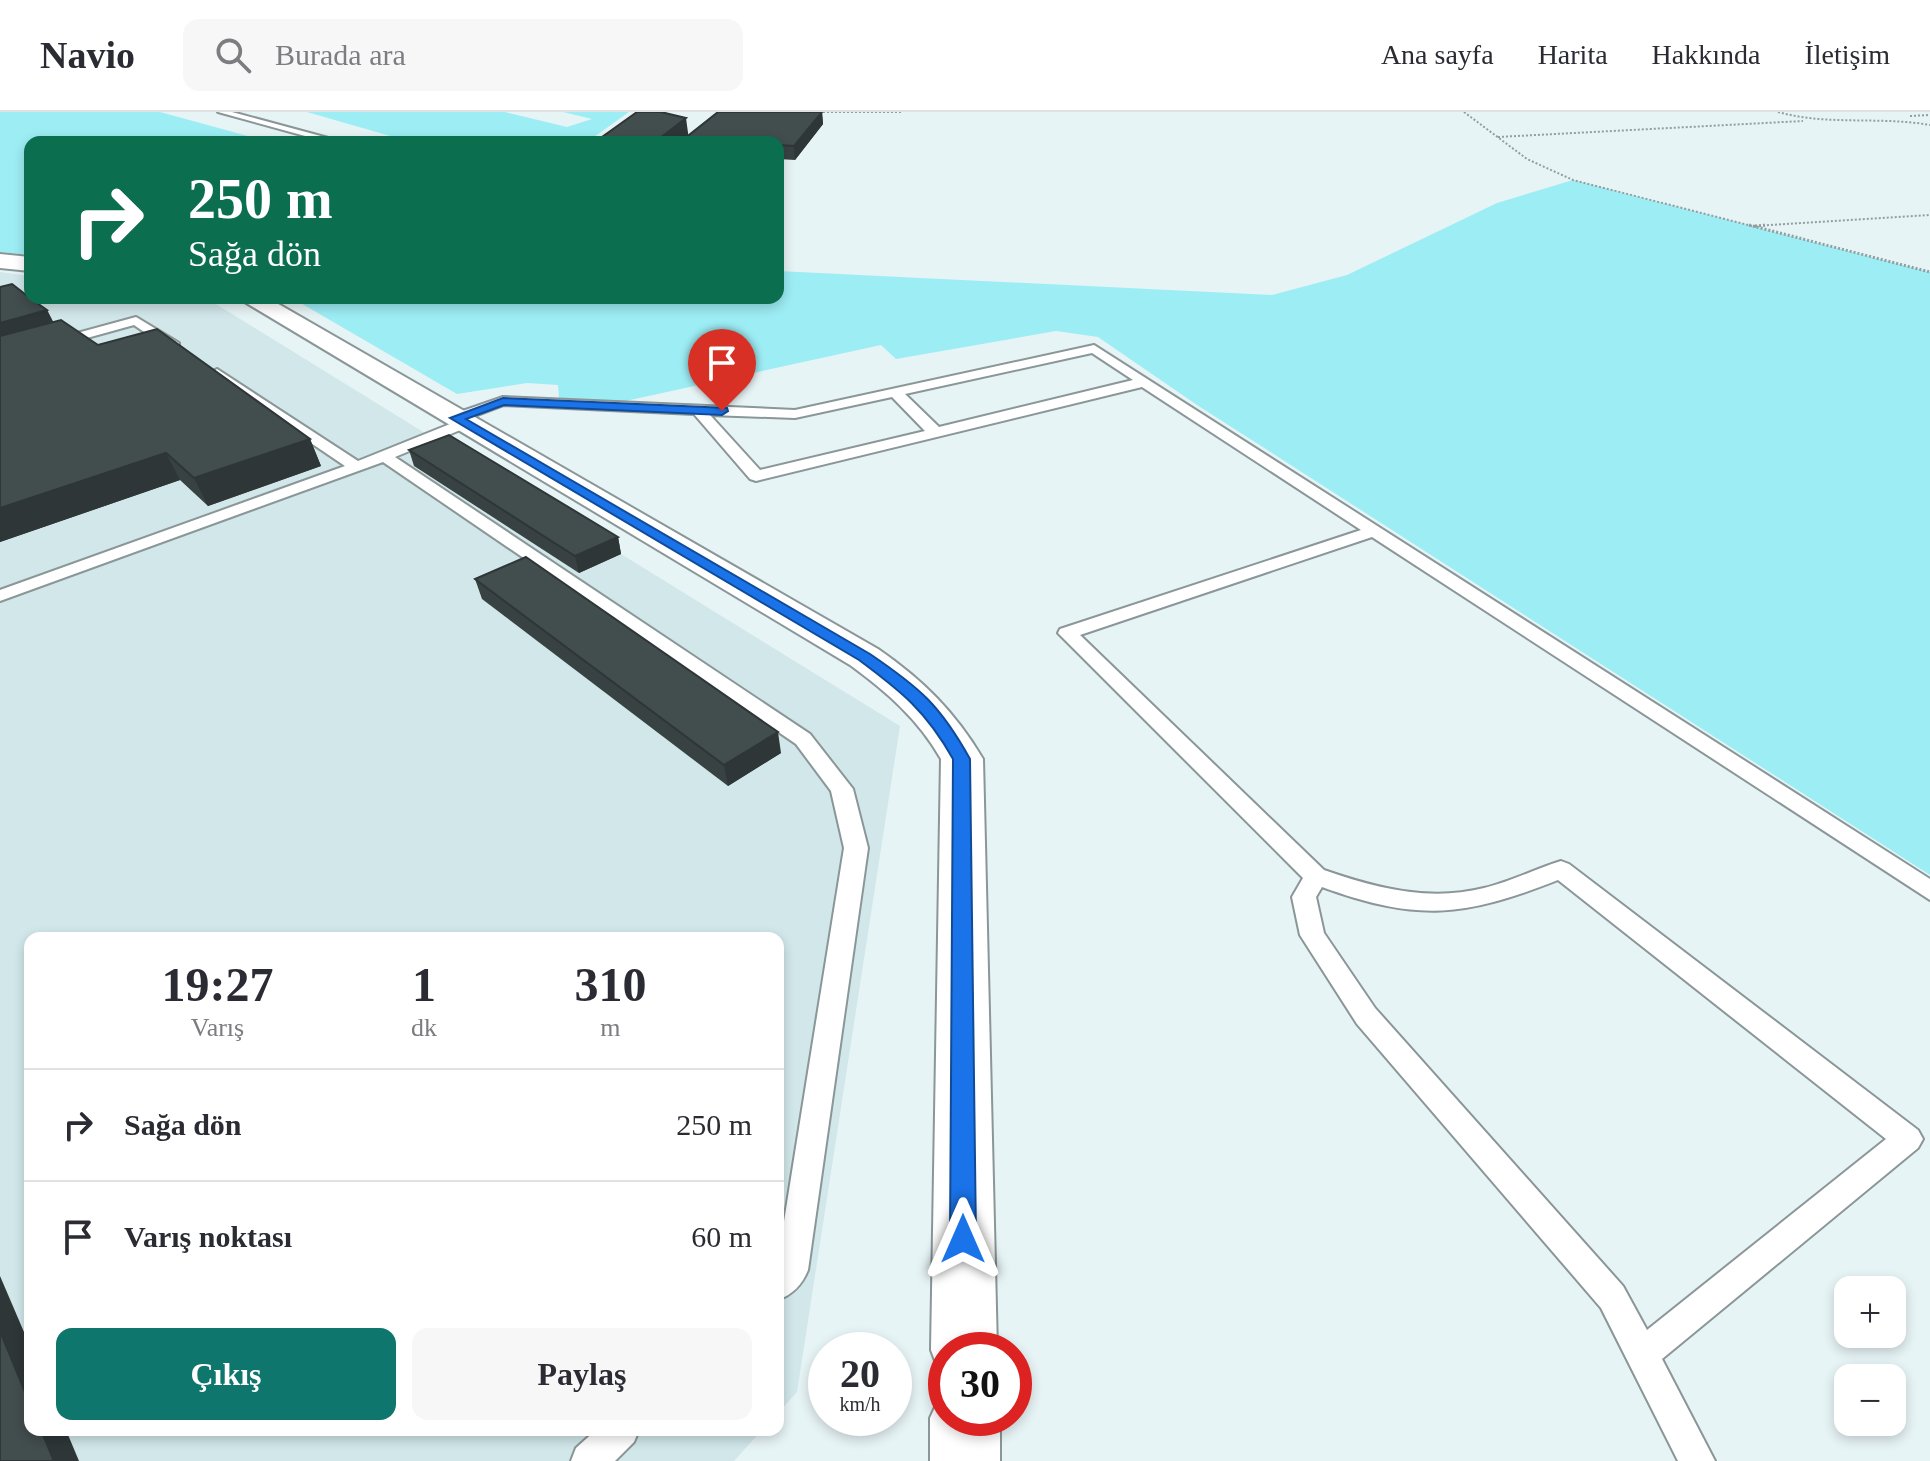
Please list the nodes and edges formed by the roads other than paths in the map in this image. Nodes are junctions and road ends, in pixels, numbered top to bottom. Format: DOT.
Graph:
graph roads {
  1 [pos="222,112"];
  2 [pos="315,136"];
  3 [pos="0,261"];
  4 [pos="24,263"];
  5 [pos="260,304"];
  6 [pos="0,358"];
  7 [pos="1144,382"];
  8 [pos="895,392"];
  9 [pos="698,410"];
  10 [pos="460,421"];
  11 [pos="936,433"];
  12 [pos="384,456"];
  13 [pos="357,467"];
  14 [pos="1374,531"];
  15 [pos="0,596"];
  16 [pos="1316,876"];
  17 [pos="1930,891"];
  18 [pos="784,1278"];
  19 [pos="964,1332"];
  20 [pos="1643,1354"];
  21 [pos="616,1436"];
  22 [pos="965,1436"];
  23 [pos="589,1461"];
  24 [pos="965,1461"];
  25 [pos="1697,1461"];
  1 -- 2 [label="lane"];
  3 -- 4 [label="street"];
  5 -- 10 [label="street"];
  6 -- 13 [label="lane"];
  7 -- 8 [label="lane"];
  7 -- 11 [label="lane"];
  7 -- 14 [label="lane"];
  8 -- 9 [label="lane"];
  8 -- 11 [label="lane"];
  9 -- 10 [label="lane"];
  9 -- 11 [label="lane"];
  10 -- 12 [label="lane"];
  10 -- 19 [label="street"];
  12 -- 13 [label="lane"];
  12 -- 18 [label="lane"];
  13 -- 15 [label="lane"];
  14 -- 16 [label="lane"];
  14 -- 17 [label="lane"];
  16 -- 20 [label="lane"];
  16 -- 20 [label="lane"];
  20 -- 25 [label="lane"];
  21 -- 23 [label="lane"];
  22 -- 24 [label="street"];
}
